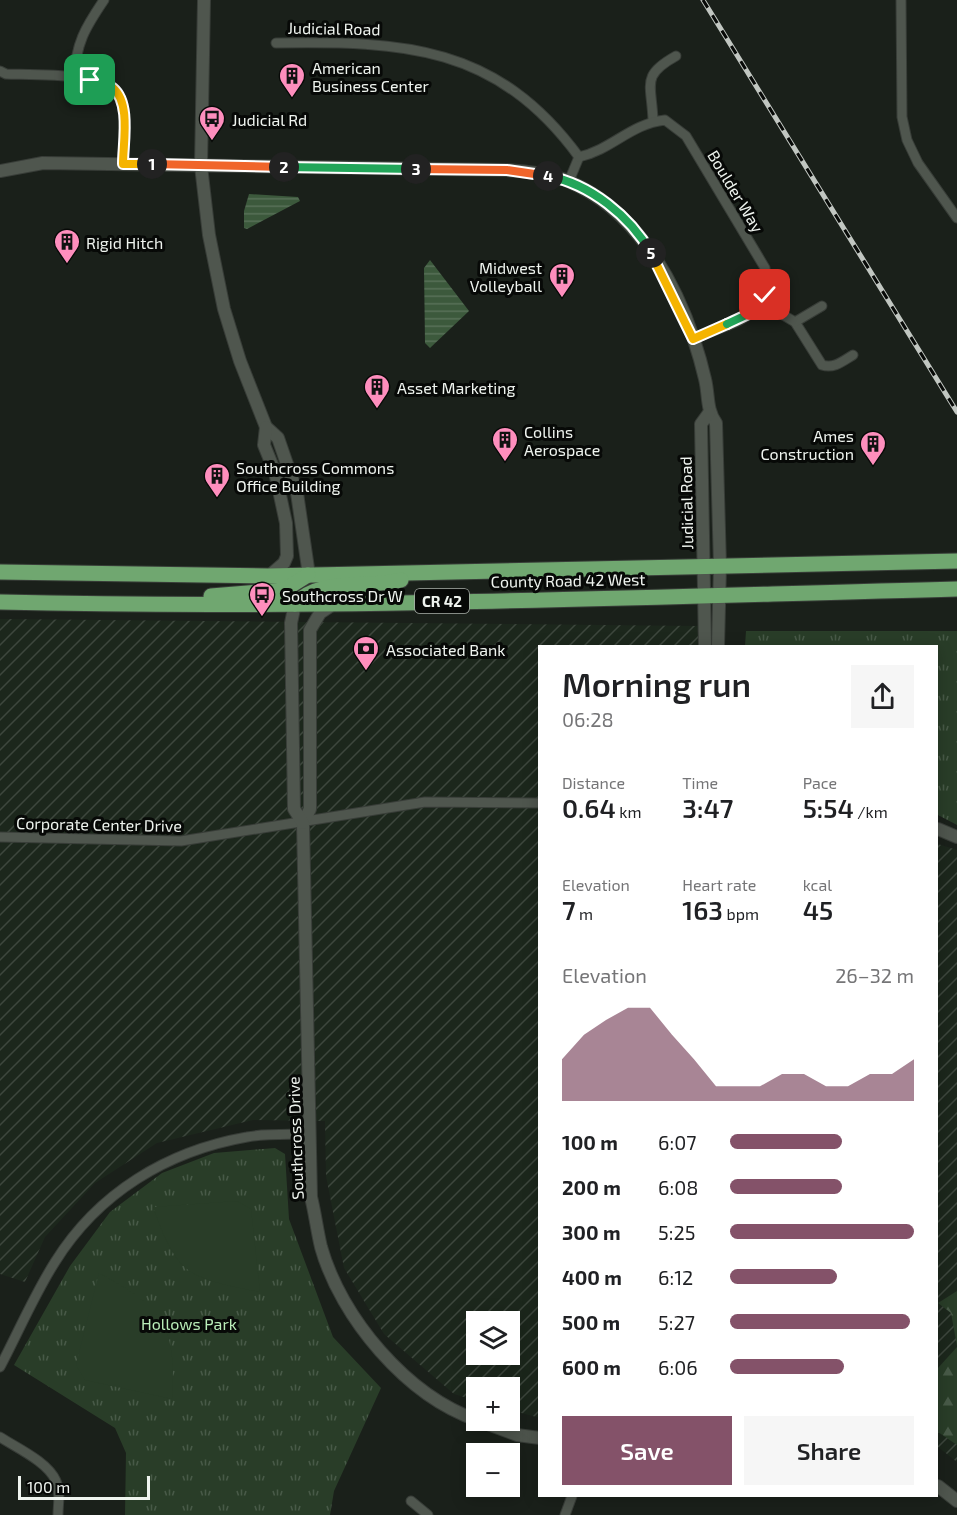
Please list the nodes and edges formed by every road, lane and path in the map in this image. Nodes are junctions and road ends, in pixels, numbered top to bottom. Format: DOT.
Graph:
graph roads {
  1 [pos="104,0"];
  2 [pos="901,0"];
  3 [pos="204,1"];
  4 [pos="276,43"];
  5 [pos="676,56"];
  6 [pos="0,71"];
  7 [pos="74,78"];
  8 [pos="654,121"];
  9 [pos="579,156"];
  10 [pos="123,164"];
  11 [pos="201,166"];
  12 [pos="0,171"];
  13 [pos="569,181"];
  14 [pos="957,218"];
  15 [pos="761,302"];
  16 [pos="822,306"];
  17 [pos="795,322"];
  18 [pos="693,339"];
  19 [pos="853,355"];
  20 [pos="267,427"];
  21 [pos="957,561"];
  22 [pos="712,566"];
  23 [pos="0,572"];
  24 [pos="433,573"];
  25 [pos="309,575"];
  26 [pos="269,576"];
  27 [pos="957,589"];
  28 [pos="712,595"];
  29 [pos="0,602"];
  30 [pos="334,603"];
  31 [pos="295,604"];
  32 [pos="145,606"];
  33 [pos="705,645"];
  34 [pos="718,645"];
  35 [pos="538,803"];
  36 [pos="303,823"];
  37 [pos="938,829"];
  38 [pos="0,837"];
  39 [pos="957,837"];
  40 [pos="310,1134"];
  41 [pos="0,1367"];
  42 [pos="466,1414"];
  43 [pos="506,1431"];
  44 [pos="0,1437"];
  45 [pos="538,1438"];
  46 [pos="938,1486"];
  47 [pos="572,1497"];
  48 [pos="411,1501"];
  49 [pos="957,1501"];
  50 [pos="58,1515"];
  51 [pos="428,1515"];
  52 [pos="565,1515"];
  1 -- 7 [label="street"];
  2 -- 14 [label="street"];
  3 -- 11 [label="street"];
  4 -- 9 [label="street, Judicial Road"];
  5 -- 8 [label="street"];
  6 -- 7 [label="street"];
  7 -- 10 [label="street"];
  8 -- 9 [label="street"];
  8 -- 15 [label="street, Boulder Way"];
  9 -- 13 [label="street"];
  10 -- 11 [label="street, Judicial Road"];
  10 -- 12 [label="street, Judicial Road"];
  11 -- 13 [label="street, Judicial Road"];
  11 -- 20 [label="street"];
  13 -- 18 [label="street, Judicial Road"];
  15 -- 17 [label="street"];
  15 -- 18 [label="street"];
  16 -- 17 [label="street"];
  17 -- 19 [label="street"];
  18 -- 22 [label="street, Judicial Road"];
  20 -- 25 [label="street"];
  20 -- 26 [label="street"];
  21 -- 22 [label="highway, County Road 42 West / CR 42"];
  22 -- 24 [label="highway, County Road 42 West / CR 42"];
  22 -- 28 [label="street, Judicial Road"];
  23 -- 26 [label="highway, County Road 42 West / CR 42"];
  24 -- 25 [label="highway, County Road 42 West / CR 42"];
  24 -- 31 [label="highway"];
  25 -- 26 [label="highway, County Road 42 West / CR 42"];
  25 -- 32 [label="highway"];
  27 -- 28 [label="highway, County Road 42 West / CR 42"];
  28 -- 30 [label="highway, County Road 42 West / CR 42"];
  28 -- 33 [label="street"];
  28 -- 34 [label="street"];
  29 -- 32 [label="highway, County Road 42 West / CR 42"];
  30 -- 31 [label="highway, County Road 42 West / CR 42"];
  30 -- 36 [label="street, Southcross Drive"];
  31 -- 32 [label="highway, County Road 42 West / CR 42"];
  31 -- 36 [label="street, Southcross Drive"];
  35 -- 36 [label="street, Corporate Center Drive"];
  36 -- 38 [label="street, Corporate Center Drive"];
  36 -- 40 [label="street, Southcross Drive"];
  37 -- 39 [label="street"];
  40 -- 41 [label="street"];
  40 -- 42 [label="street, Southcross Drive"];
  43 -- 45 [label="street, Southcross Drive"];
  44 -- 50 [label="street"];
  46 -- 49 [label="street"];
  47 -- 52 [label="street"];
  48 -- 51 [label="street"];
}
